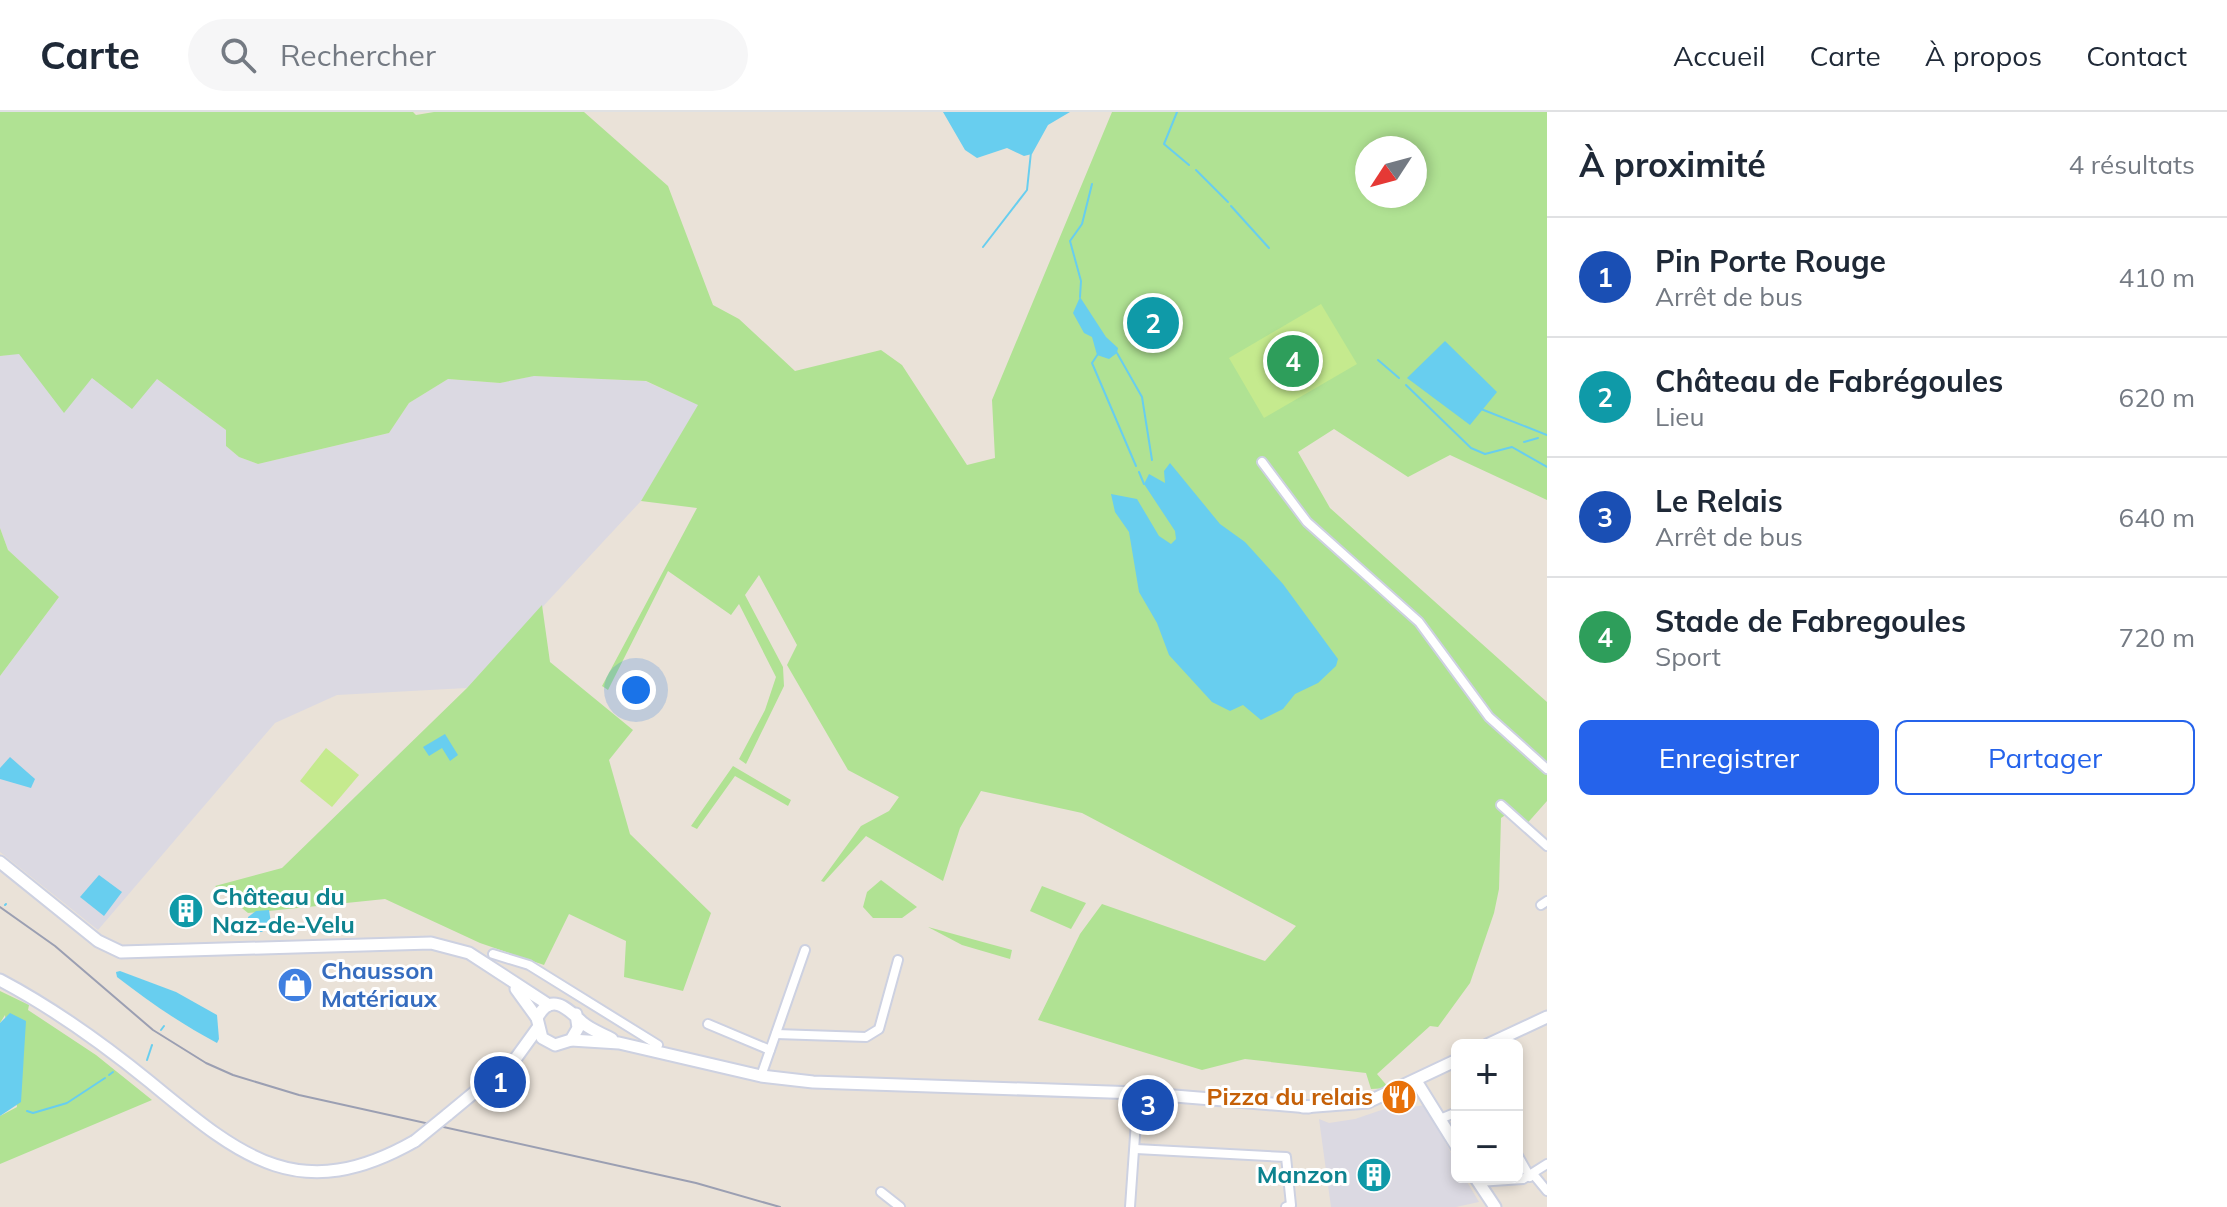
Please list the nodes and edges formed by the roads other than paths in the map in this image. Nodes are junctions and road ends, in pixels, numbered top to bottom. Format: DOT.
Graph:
graph roads {
  1 [pos="1262,462"];
  2 [pos="1547,768"];
  3 [pos="1501,805"];
  4 [pos="1547,846"];
  5 [pos="0,862"];
  6 [pos="805,950"];
  7 [pos="493,954"];
  8 [pos="898,960"];
  9 [pos="499,972"];
  10 [pos="0,980"];
  11 [pos="576,993"];
  12 [pos="549,1005"];
  13 [pos="572,1010"];
  14 [pos="1547,1017"];
  15 [pos="537,1023"];
  16 [pos="708,1024"];
  17 [pos="776,1034"];
  18 [pos="1499,1039"];
  19 [pos="571,1040"];
  20 [pos="549,1043"];
  21 [pos="619,1043"];
  22 [pos="658,1045"];
  23 [pos="770,1050"];
  24 [pos="516,1058"];
  25 [pos="1451,1063"];
  26 [pos="761,1076"];
  27 [pos="1416,1081"];
  28 [pos="1138,1097"];
  29 [pos="1451,1114"];
  30 [pos="1440,1119"];
  31 [pos="1451,1137"];
  32 [pos="1136,1149"];
  33 [pos="1523,1163"];
  34 [pos="1547,1164"];
  35 [pos="1532,1176"];
  36 [pos="1523,1178"];
  37 [pos="1478,1183"];
  38 [pos="1547,1191"];
  39 [pos="881,1192"];
  40 [pos="900,1207"];
  41 [pos="1130,1207"];
  42 [pos="1286,1207"];
  43 [pos="1495,1207"];
  1 -- 2 [label="street"];
  3 -- 4 [label="street"];
  5 -- 9 [label="main road"];
  6 -- 17 [label="street"];
  7 -- 11 [label="street"];
  8 -- 17 [label="street"];
  9 -- 12 [label="main road"];
  9 -- 15 [label="main road"];
  10 -- 24 [label="main road, bridge"];
  11 -- 13 [label="street"];
  11 -- 22 [label="street"];
  12 -- 13 [label="main road"];
  12 -- 15 [label="main road"];
  13 -- 19 [label="main road"];
  13 -- 21 [label="main road"];
  14 -- 18 [label="main road"];
  15 -- 20 [label="main road"];
  15 -- 24 [label="main road"];
  16 -- 23 [label="street"];
  17 -- 23 [label="street"];
  19 -- 20 [label="main road"];
  19 -- 21 [label="main road"];
  20 -- 24 [label="main road"];
  21 -- 26 [label="main road"];
  23 -- 26 [label="street"];
  25 -- 27 [label="main road"];
  26 -- 28 [label="main road"];
  27 -- 28 [label="main road"];
  27 -- 30 [label="main road"];
  28 -- 32 [label="street"];
  29 -- 30 [label="street"];
  30 -- 31 [label="main road"];
  32 -- 41 [label="street"];
  32 -- 42 [label="street"];
  33 -- 35 [label="street"];
  34 -- 35 [label="street"];
  35 -- 36 [label="street"];
  35 -- 38 [label="street"];
  37 -- 43 [label="main road"];
  39 -- 40 [label="street"];
}
